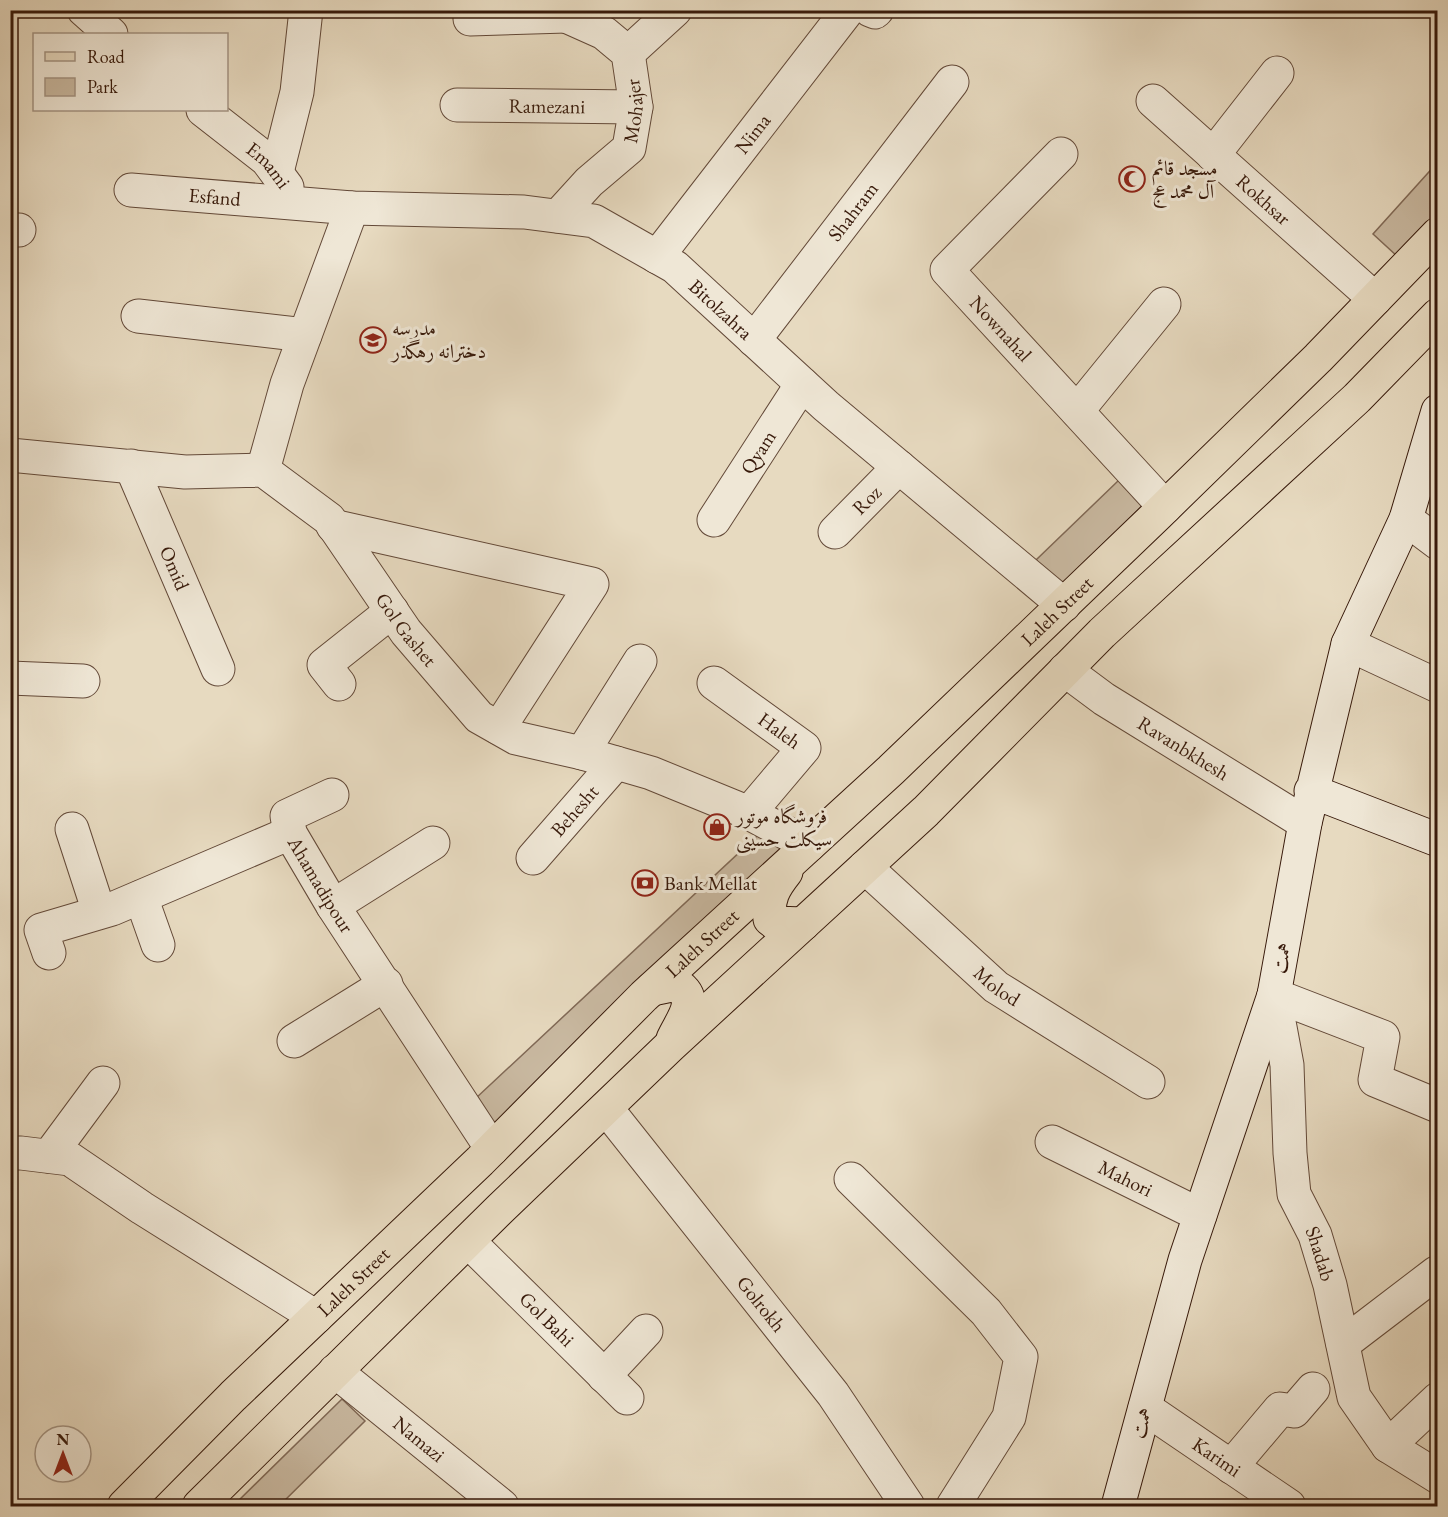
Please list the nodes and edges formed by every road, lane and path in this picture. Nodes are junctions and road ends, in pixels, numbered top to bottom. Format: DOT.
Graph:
graph roads {
  1 [pos="84,10"];
  2 [pos="306,10"];
  3 [pos="675,10"];
  4 [pos="848,10"];
  5 [pos="870,10"];
  6 [pos="877,10"];
  7 [pos="565,13"];
  8 [pos="470,19"];
  9 [pos="110,33"];
  10 [pos="628,53"];
  11 [pos="1277,73"];
  12 [pos="951,82"];
  13 [pos="1153,101"];
  14 [pos="457,105"];
  15 [pos="636,107"];
  16 [pos="204,111"];
  17 [pos="1060,153"];
  18 [pos="1213,155"];
  19 [pos="277,172"];
  20 [pos="131,190"];
  21 [pos="298,204"];
  22 [pos="351,208"];
  23 [pos="558,216"];
  24 [pos="1437,234"];
  25 [pos="657,257"];
  26 [pos="1375,299"];
  27 [pos="1164,304"];
  28 [pos="1437,315"];
  29 [pos="138,316"];
  30 [pos="305,335"];
  31 [pos="754,340"];
  32 [pos="802,384"];
  33 [pos="1077,411"];
  34 [pos="1437,411"];
  35 [pos="10,455"];
  36 [pos="131,466"];
  37 [pos="899,467"];
  38 [pos="264,470"];
  39 [pos="1165,507"];
  40 [pos="1406,519"];
  41 [pos="714,520"];
  42 [pos="333,526"];
  43 [pos="835,532"];
  44 [pos="1437,543"];
  45 [pos="1064,604"];
  46 [pos="392,611"];
  47 [pos="1348,644"];
  48 [pos="640,661"];
  49 [pos="219,669"];
  50 [pos="1065,670"];
  51 [pos="10,678"];
  52 [pos="82,681"];
  53 [pos="714,683"];
  54 [pos="339,684"];
  55 [pos="1437,686"];
  56 [pos="499,728"];
  57 [pos="582,753"];
  58 [pos="616,763"];
  59 [pos="1311,791"];
  60 [pos="332,795"];
  61 [pos="748,813"];
  62 [pos="1305,823"];
  63 [pos="72,829"];
  64 [pos="290,833"];
  65 [pos="1437,840"];
  66 [pos="433,843"];
  67 [pos="803,851"];
  68 [pos="533,858"];
  69 [pos="865,867"];
  70 [pos="141,897"];
  71 [pos="333,906"];
  72 [pos="99,912"];
  73 [pos="803,924"];
  74 [pos="158,945"];
  75 [pos="49,953"];
  76 [pos="386,984"];
  77 [pos="652,989"];
  78 [pos="1274,995"];
  79 [pos="294,1041"];
  80 [pos="670,1046"];
  81 [pos="1148,1082"];
  82 [pos="103,1083"];
  83 [pos="1437,1106"];
  84 [pos="606,1108"];
  85 [pos="1052,1142"];
  86 [pos="492,1149"];
  87 [pos="10,1153"];
  88 [pos="49,1156"];
  89 [pos="851,1179"];
  90 [pos="1200,1215"];
  91 [pos="468,1241"];
  92 [pos="1436,1273"];
  93 [pos="316,1317"];
  94 [pos="646,1331"];
  95 [pos="1343,1344"];
  96 [pos="335,1371"];
  97 [pos="1313,1389"];
  98 [pos="1437,1399"];
  99 [pos="1145,1408"];
  100 [pos="1388,1446"];
  101 [pos="1231,1467"];
  102 [pos="1437,1477"];
  103 [pos="124,1506"];
  104 [pos="199,1506"];
  105 [pos="502,1506"];
  106 [pos="908,1506"];
  107 [pos="953,1506"];
  108 [pos="1118,1506"];
  109 [pos="1289,1506"];
  1 -- 9 [label="street"];
  2 -- 19 [label="street"];
  3 -- 10 [label="street"];
  4 -- 25 [label="street, Nima"];
  5 -- 6 [label="street"];
  7 -- 8 [label="street"];
  7 -- 10 [label="street, Mohajer"];
  10 -- 15 [label="street, Mohajer"];
  11 -- 18 [label="street"];
  12 -- 31 [label="street, Shahram"];
  13 -- 18 [label="street, Rokhsar"];
  14 -- 15 [label="street, Ramezani"];
  15 -- 23 [label="street, Mohajer"];
  16 -- 19 [label="street, Emami"];
  17 -- 33 [label="street, Nownahal"];
  18 -- 26 [label="street, Rokhsar"];
  19 -- 21 [label="street, Emami"];
  20 -- 21 [label="street, Esfand"];
  21 -- 22 [label="street, Bitolzahra"];
  22 -- 23 [label="street, Bitolzahra"];
  22 -- 30 [label="street"];
  23 -- 25 [label="street, Bitolzahra"];
  24 -- 26 [label="main road, Laleh Street"];
  25 -- 31 [label="street, Bitolzahra"];
  26 -- 39 [label="main road, Laleh Street"];
  27 -- 33 [label="street"];
  28 -- 50 [label="main road"];
  29 -- 30 [label="street"];
  30 -- 38 [label="street"];
  31 -- 32 [label="street, Bitolzahra"];
  32 -- 37 [label="street, Bitolzahra"];
  32 -- 41 [label="street, Qyam"];
  33 -- 39 [label="street, Nownahal"];
  34 -- 40 [label="street, همت"];
  35 -- 36 [label="street"];
  36 -- 38 [label="street"];
  36 -- 49 [label="street, Omid"];
  37 -- 43 [label="street, Roz"];
  37 -- 45 [label="street, Bitolzahra"];
  38 -- 42 [label="street, Gol Gashet"];
  39 -- 45 [label="main road, Laleh Street"];
  40 -- 44 [label="street"];
  40 -- 47 [label="street, همت"];
  42 -- 46 [label="street, Gol Gashet"];
  42 -- 56 [label="street"];
  45 -- 67 [label="main road, Laleh Street"];
  46 -- 54 [label="street"];
  46 -- 56 [label="street, Gol Gashet"];
  47 -- 55 [label="street"];
  47 -- 59 [label="street, همت"];
  48 -- 57 [label="street"];
  50 -- 62 [label="street, Ravanbkhesh"];
  50 -- 69 [label="main road"];
  51 -- 52 [label="street"];
  53 -- 61 [label="street, Haleh"];
  56 -- 57 [label="street, Gol Gashet"];
  57 -- 58 [label="street, Gol Gashet"];
  58 -- 61 [label="street, Gol Gashet"];
  58 -- 68 [label="street, Behesht"];
  59 -- 62 [label="street, همت"];
  59 -- 65 [label="street"];
  60 -- 64 [label="street"];
  61 -- 67 [label="street, Gol Gashet"];
  62 -- 78 [label="street, همت"];
  63 -- 72 [label="street"];
  64 -- 70 [label="street, Ahamadipour"];
  64 -- 71 [label="street, Ahamadipour"];
  66 -- 71 [label="street"];
  67 -- 73 [label="main road"];
  67 -- 77 [label="main road, Laleh Street"];
  69 -- 73 [label="main road"];
  69 -- 81 [label="street, Molod"];
  70 -- 72 [label="street, Ahamadipour"];
  70 -- 74 [label="street"];
  71 -- 76 [label="street, Ahamadipour"];
  72 -- 75 [label="street, Ahamadipour"];
  73 -- 80 [label="main road"];
  76 -- 79 [label="street"];
  76 -- 86 [label="street, Ahamadipour"];
  77 -- 80 [label="main road"];
  77 -- 86 [label="main road, Laleh Street"];
  78 -- 83 [label="street"];
  78 -- 90 [label="street, همت"];
  78 -- 95 [label="street, Shadab"];
  80 -- 84 [label="main road"];
  82 -- 88 [label="street"];
  84 -- 91 [label="main road"];
  84 -- 106 [label="street, Golrokh"];
  85 -- 90 [label="street, Mahori"];
  86 -- 93 [label="main road, Laleh Street"];
  87 -- 88 [label="street"];
  88 -- 93 [label="street"];
  89 -- 107 [label="street"];
  90 -- 99 [label="street, همت"];
  91 -- 94 [label="street, Gol Bahi"];
  91 -- 96 [label="main road"];
  92 -- 95 [label="street"];
  93 -- 103 [label="main road, Laleh Street"];
  95 -- 100 [label="street, Shadab"];
  96 -- 104 [label="main road"];
  96 -- 105 [label="street, Namazi"];
  97 -- 101 [label="street"];
  98 -- 100 [label="street"];
  99 -- 101 [label="street, Karimi"];
  99 -- 108 [label="street, همت"];
  100 -- 102 [label="street, Shadab"];
  101 -- 109 [label="street, Karimi"];
}
